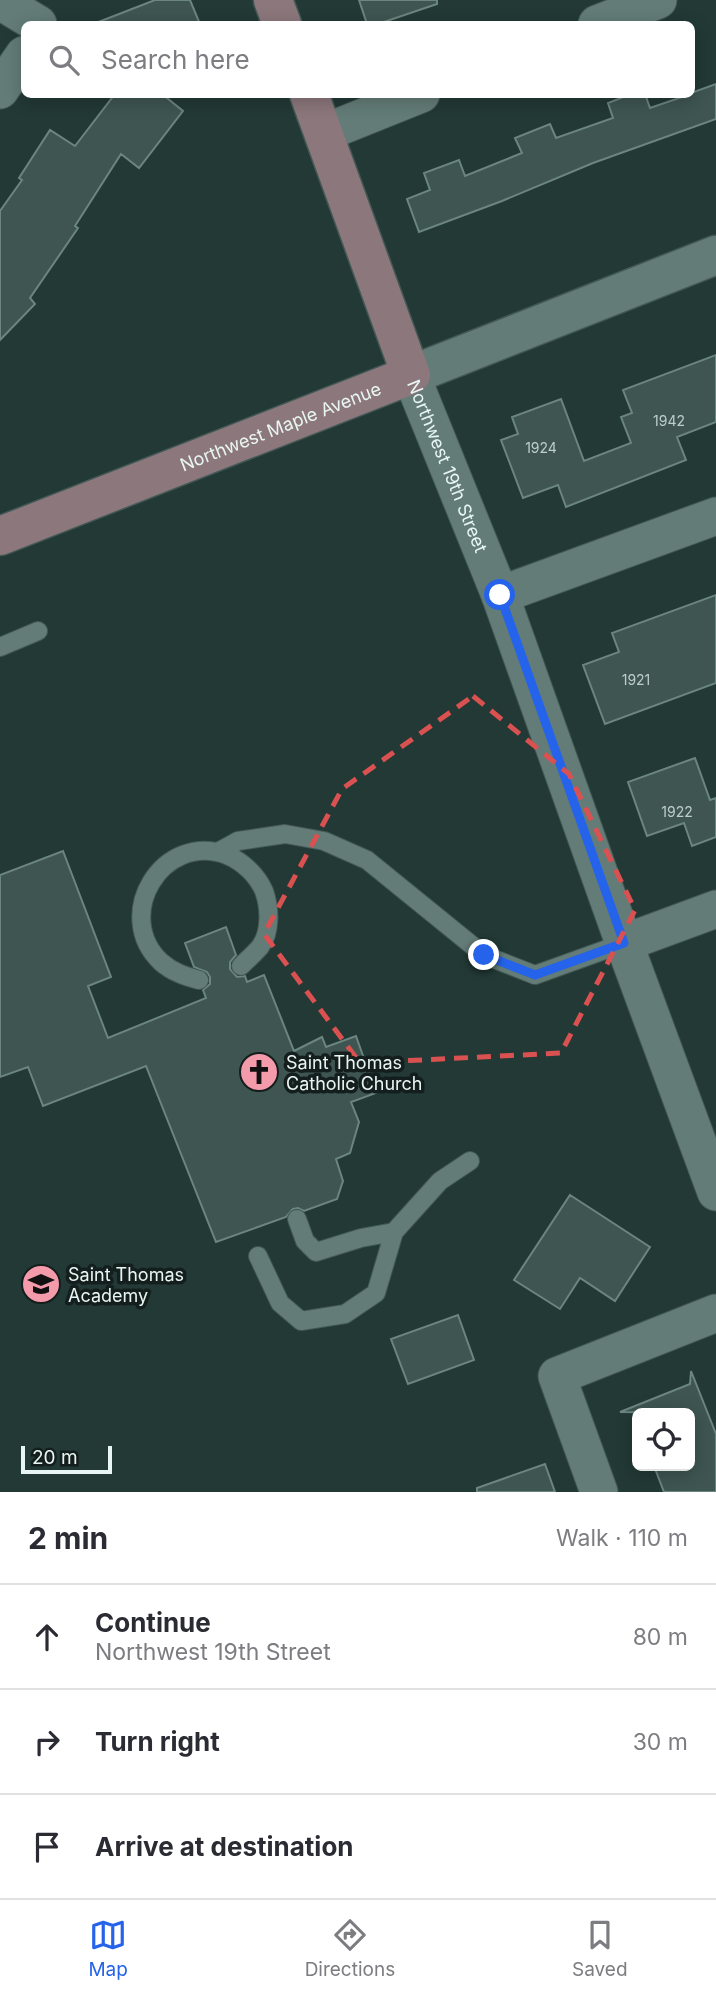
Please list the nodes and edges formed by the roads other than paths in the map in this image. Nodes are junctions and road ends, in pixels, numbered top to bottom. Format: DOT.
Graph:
graph roads {
  1 [pos="273,0"];
  2 [pos="658,0"];
  3 [pos="0,1"];
  4 [pos="33,21"];
  5 [pos="281,21"];
  6 [pos="605,21"];
  7 [pos="21,59"];
  8 [pos="0,90"];
  9 [pos="311,98"];
  10 [pos="411,98"];
  11 [pos="324,133"];
  12 [pos="716,255"];
  13 [pos="411,375"];
  14 [pos="716,516"];
  15 [pos="0,536"];
  16 [pos="500,595"];
  17 [pos="38,631"];
  18 [pos="0,647"];
  19 [pos="218,852"];
  20 [pos="716,909"];
  21 [pos="624,943"];
  22 [pos="241,966"];
  23 [pos="199,980"];
  24 [pos="470,1161"];
  25 [pos="716,1192"];
  26 [pos="297,1219"];
  27 [pos="394,1233"];
  28 [pos="258,1256"];
  29 [pos="716,1314"];
  30 [pos="599,1492"];
  1 -- 5 [label="main road"];
  2 -- 6 [label="street"];
  3 -- 4 [label="street"];
  7 -- 8 [label="street"];
  9 -- 11 [label="main road, Northwest 19th Street"];
  10 -- 11 [label="street"];
  11 -- 13 [label="main road, Northwest 19th Street"];
  12 -- 13 [label="street, Northwest Maple Avenue"];
  13 -- 15 [label="main road, Northwest Maple Avenue"];
  13 -- 16 [label="street, Northwest 19th Street"];
  14 -- 16 [label="street"];
  16 -- 21 [label="street, Northwest 19th Street"];
  17 -- 18 [label="lane"];
  19 -- 21 [label="lane"];
  19 -- 22 [label="lane"];
  19 -- 23 [label="lane"];
  20 -- 21 [label="street"];
  21 -- 25 [label="street, Northwest 19th Street"];
  24 -- 27 [label="lane"];
  26 -- 27 [label="lane"];
  27 -- 28 [label="lane"];
  29 -- 30 [label="street"];
}
